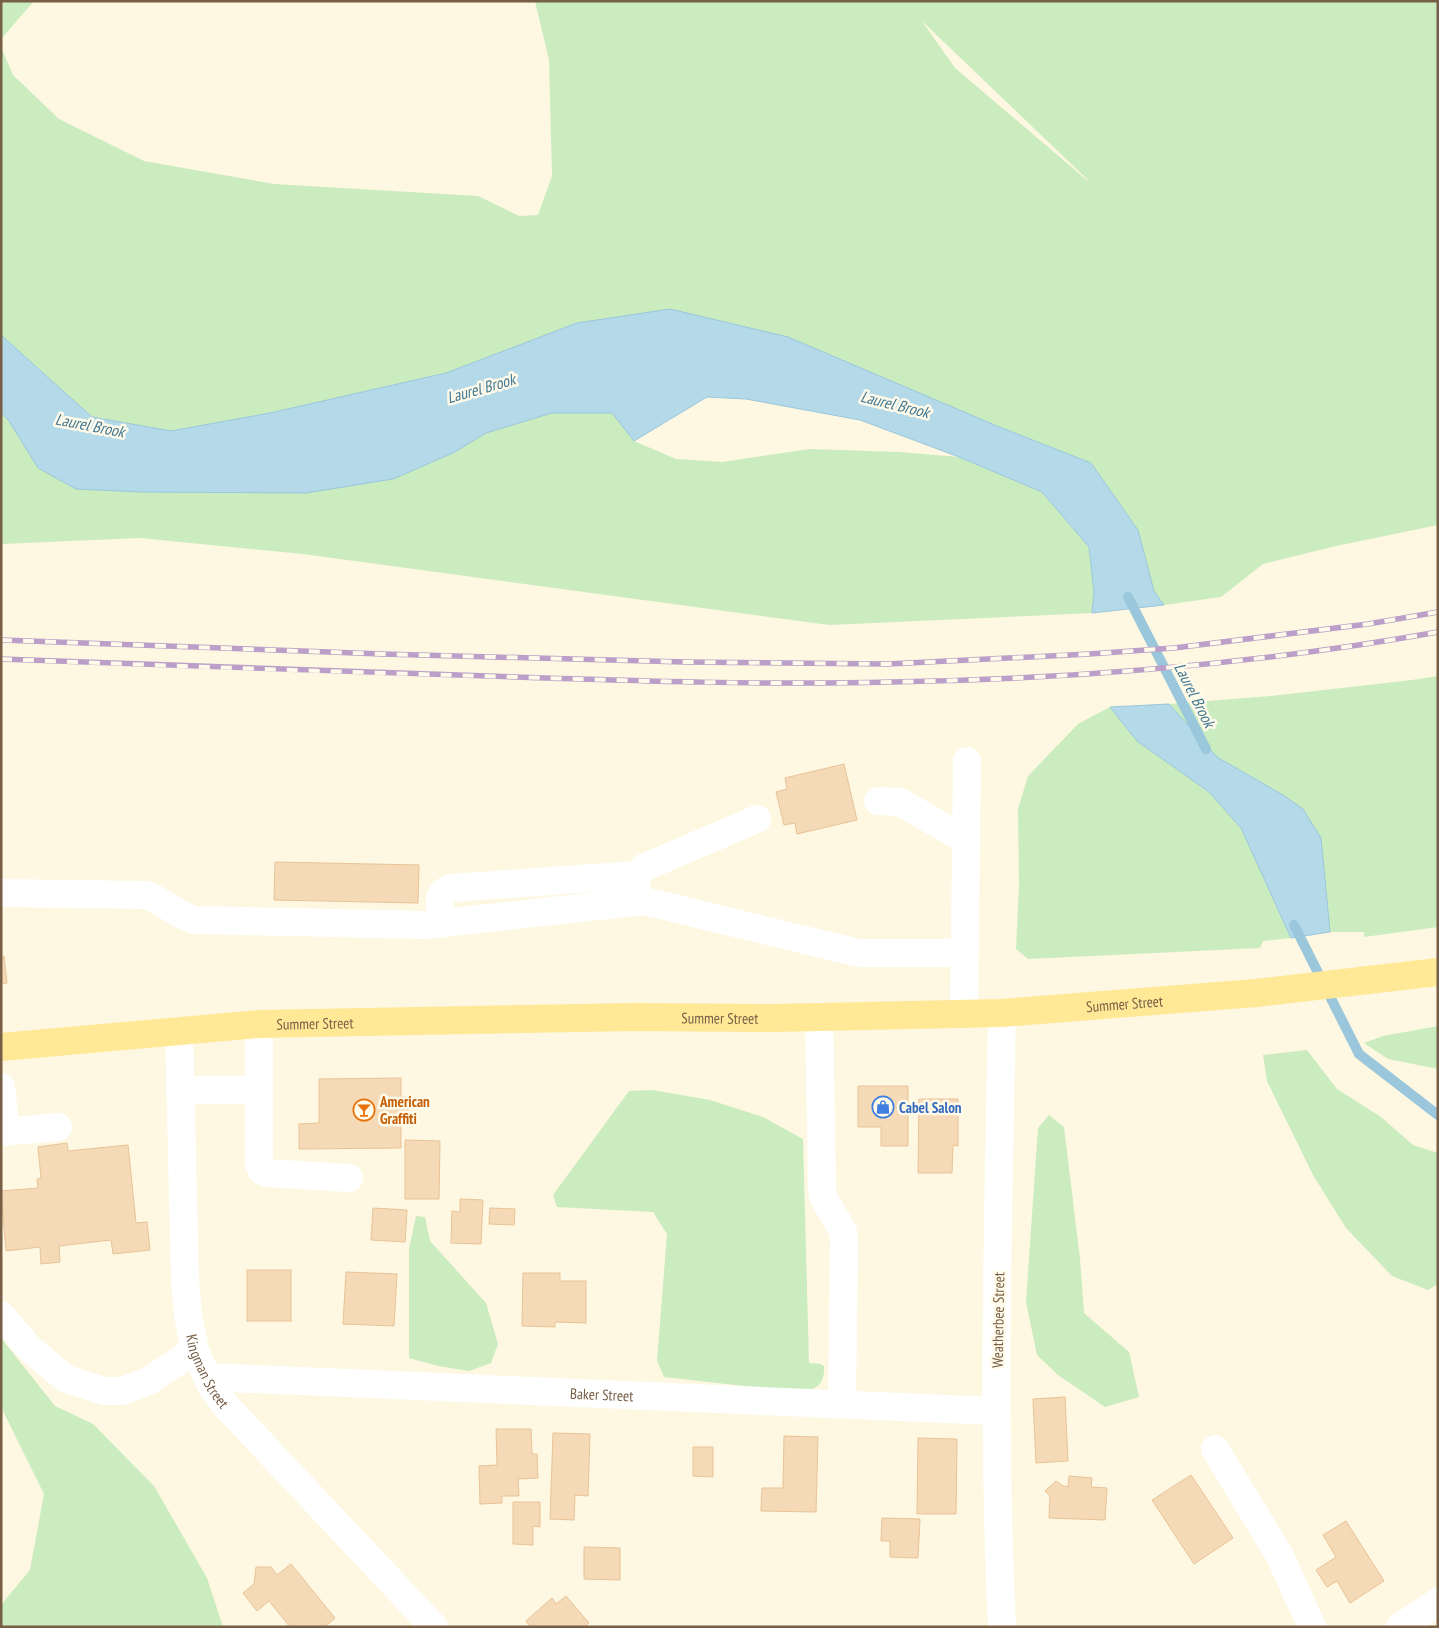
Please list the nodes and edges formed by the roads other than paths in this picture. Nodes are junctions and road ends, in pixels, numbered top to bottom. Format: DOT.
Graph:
graph roads {
  1 [pos="967,761"];
  2 [pos="878,801"];
  3 [pos="757,819"];
  4 [pos="966,840"];
  5 [pos="637,888"];
  6 [pos="1,893"];
  7 [pos="964,953"];
  8 [pos="1438,972"];
  9 [pos="1002,1012"];
  10 [pos="964,1013"];
  11 [pos="819,1016"];
  12 [pos="259,1024"];
  13 [pos="179,1031"];
  14 [pos="1,1047"];
  15 [pos="1,1087"];
  16 [pos="180,1090"];
  17 [pos="259,1090"];
  18 [pos="58,1127"];
  19 [pos="4,1132"];
  20 [pos="349,1178"];
  21 [pos="1,1315"];
  22 [pos="195,1350"];
  23 [pos="207,1377"];
  24 [pos="842,1404"];
  25 [pos="996,1408"];
  26 [pos="1214,1449"];
  27 [pos="1438,1602"];
  28 [pos="419,1621"];
  29 [pos="1002,1627"];
  30 [pos="1312,1627"];
  31 [pos="1400,1627"];
  1 -- 4 [label="street"];
  2 -- 4 [label="street"];
  3 -- 5 [label="street"];
  4 -- 7 [label="street"];
  5 -- 6 [label="street"];
  5 -- 7 [label="street"];
  7 -- 10 [label="street"];
  8 -- 9 [label="main road, Summer Street"];
  9 -- 10 [label="main road, Summer Street"];
  9 -- 25 [label="street, Weatherbee Street"];
  10 -- 11 [label="main road, Summer Street"];
  11 -- 12 [label="main road, Summer Street"];
  11 -- 24 [label="street"];
  12 -- 13 [label="main road, Summer Street"];
  12 -- 17 [label="street"];
  13 -- 14 [label="main road, Summer Street"];
  13 -- 16 [label="street, Kingman Street"];
  15 -- 19 [label="street"];
  16 -- 17 [label="street"];
  16 -- 22 [label="street, Kingman Street"];
  17 -- 20 [label="street"];
  18 -- 19 [label="street"];
  21 -- 22 [label="street"];
  22 -- 23 [label="street, Kingman Street"];
  23 -- 24 [label="street, Baker Street"];
  23 -- 28 [label="street, Kingman Street"];
  24 -- 25 [label="street, Baker Street"];
  25 -- 29 [label="street, Weatherbee Street"];
  26 -- 30 [label="street"];
  27 -- 31 [label="street"];
}
